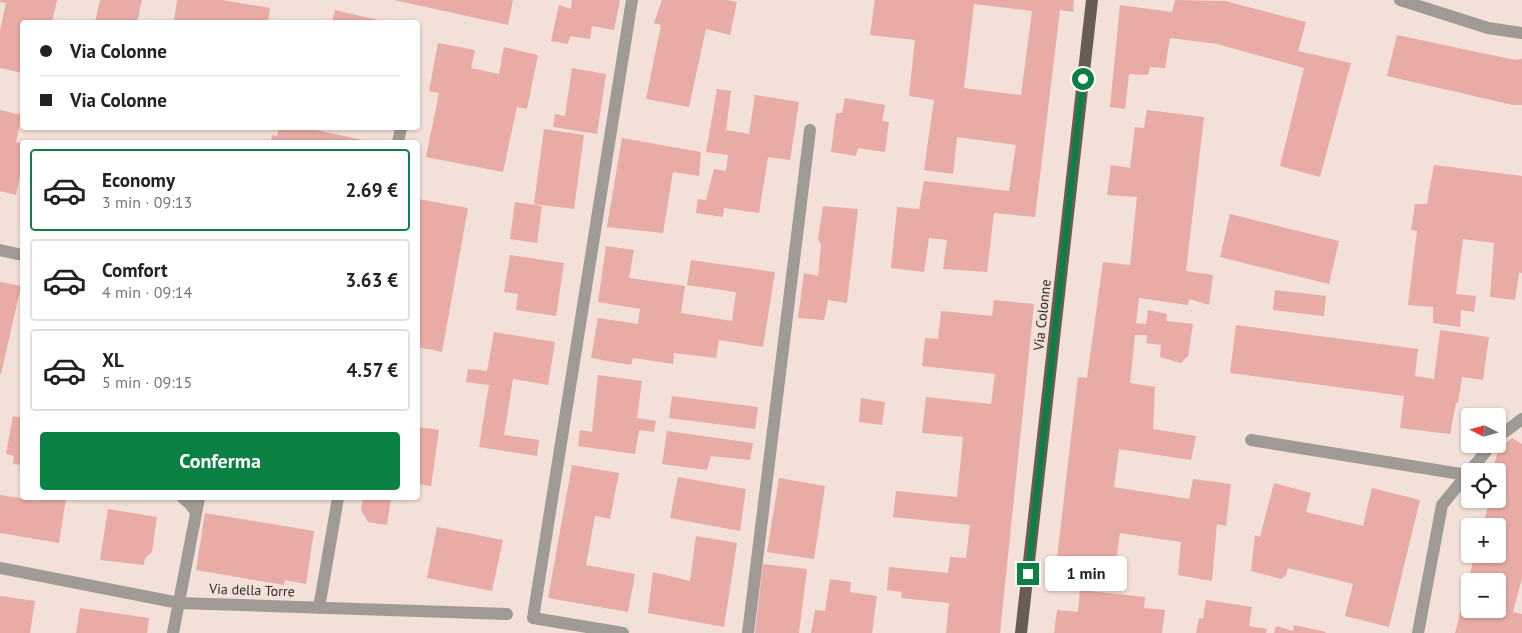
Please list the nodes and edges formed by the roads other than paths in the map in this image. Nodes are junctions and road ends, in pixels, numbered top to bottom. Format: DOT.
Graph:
graph roads {
  1 [pos="632,0"];
  2 [pos="1092,0"];
  3 [pos="1400,0"];
  4 [pos="1522,33"];
  5 [pos="810,130"];
  6 [pos="0,250"];
  7 [pos="20,255"];
  8 [pos="1522,419"];
  9 [pos="1506,431"];
  10 [pos="1251,440"];
  11 [pos="1485,453"];
  12 [pos="1477,463"];
  13 [pos="1461,474"];
  14 [pos="1461,482"];
  15 [pos="185,500"];
  16 [pos="198,500"];
  17 [pos="338,500"];
  18 [pos="196,512"];
  19 [pos="0,568"];
  20 [pos="179,603"];
  21 [pos="319,608"];
  22 [pos="507,614"];
  23 [pos="173,633"];
  24 [pos="623,633"];
  25 [pos="748,633"];
  26 [pos="1021,633"];
  27 [pos="1418,633"];
  1 -- 24 [label="street"];
  2 -- 26 [label="main road, Via Colonne"];
  3 -- 4 [label="street"];
  5 -- 25 [label="street"];
  6 -- 7 [label="street"];
  8 -- 9 [label="street"];
  10 -- 13 [label="street"];
  11 -- 12 [label="street"];
  14 -- 27 [label="street"];
  15 -- 18 [label="street"];
  16 -- 18 [label="street"];
  17 -- 21 [label="street"];
  18 -- 20 [label="street"];
  19 -- 20 [label="street, Via della Torre"];
  20 -- 21 [label="street, Via della Torre"];
  20 -- 23 [label="street"];
  21 -- 22 [label="street, Via della Torre"];
}
